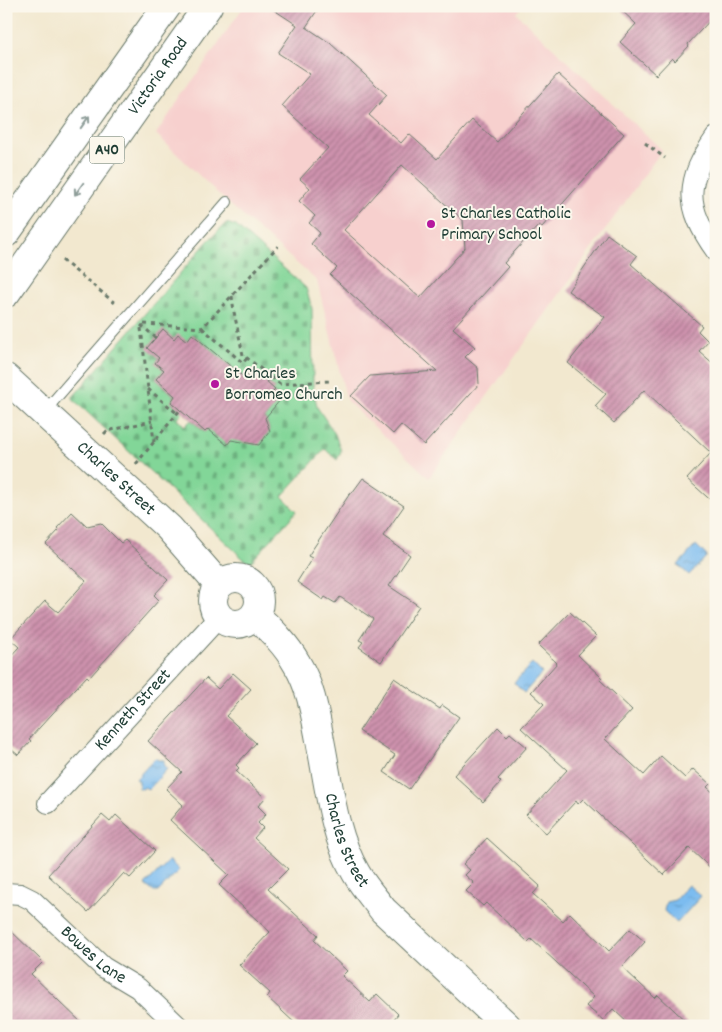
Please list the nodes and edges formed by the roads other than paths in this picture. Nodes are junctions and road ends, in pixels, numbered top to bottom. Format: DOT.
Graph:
graph roads {
  1 [pos="167,6"];
  2 [pos="208,6"];
  3 [pos="716,136"];
  4 [pos="227,202"];
  5 [pos="6,233"];
  6 [pos="716,251"];
  7 [pos="6,293"];
  8 [pos="6,378"];
  9 [pos="44,412"];
  10 [pos="218,585"];
  11 [pos="255,615"];
  12 [pos="219,617"];
  13 [pos="48,803"];
  14 [pos="6,893"];
  15 [pos="178,1026"];
  16 [pos="507,1026"];
  5 -- 1 [label="main road, Victoria Road / A40, one-way"];
  2 -- 7 [label="main road, Victoria Road / A40, one-way"];
  3 -- 6 [label="street"];
  4 -- 9 [label="lane"];
  8 -- 9 [label="main road, Charles Street"];
  9 -- 10 [label="main road, Charles Street"];
  10 -- 11 [label="main road"];
  10 -- 12 [label="main road"];
  11 -- 12 [label="main road"];
  11 -- 16 [label="main road, Charles Street"];
  12 -- 13 [label="street, Kenneth Street"];
  14 -- 15 [label="street, Bowes Lane"];
}
